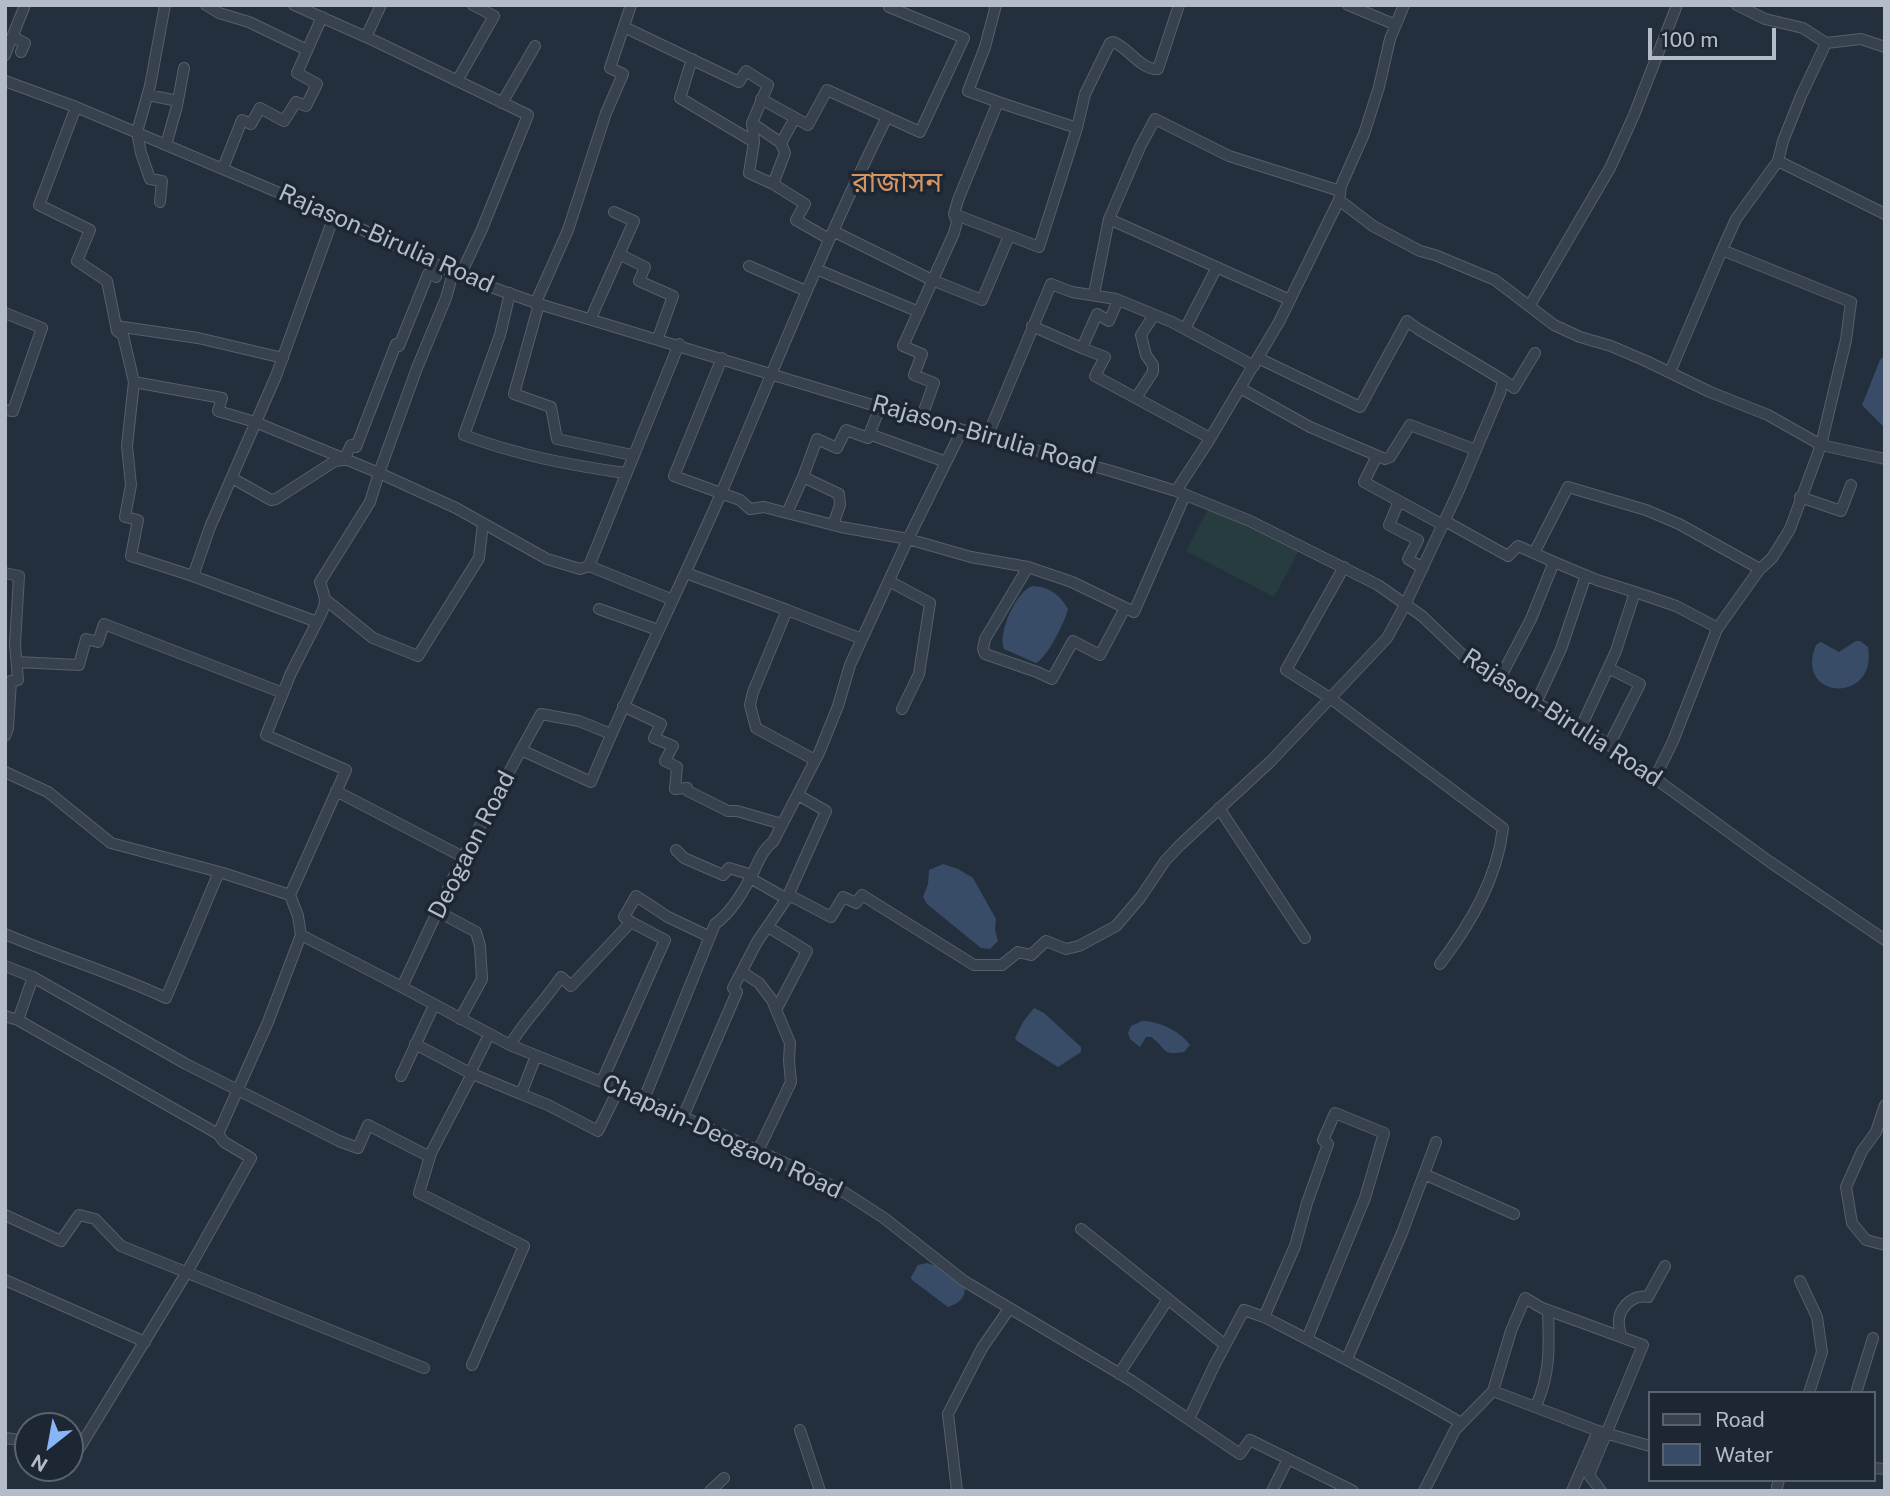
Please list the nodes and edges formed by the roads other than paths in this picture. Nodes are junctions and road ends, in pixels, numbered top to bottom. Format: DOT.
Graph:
graph roads {
  1 [pos="25,5"];
  2 [pos="165,5"];
  3 [pos="206,5"];
  4 [pos="294,5"];
  5 [pos="381,5"];
  6 [pos="473,5"];
  7 [pos="631,5"];
  8 [pos="996,5"];
  9 [pos="1179,5"];
  10 [pos="1348,5"];
  11 [pos="1404,5"];
  12 [pos="1677,5"];
  13 [pos="1737,5"];
  14 [pos="888,6"];
  15 [pos="322,18"];
  16 [pos="1396,25"];
  17 [pos="624,27"];
  18 [pos="13,37"];
  19 [pos="366,37"];
  20 [pos="964,38"];
  21 [pos="1826,43"];
  22 [pos="535,46"];
  23 [pos="985,47"];
  24 [pos="1885,47"];
  25 [pos="307,50"];
  26 [pos="21,52"];
  27 [pos="5,55"];
  28 [pos="692,59"];
  29 [pos="184,68"];
  30 [pos="5,81"];
  31 [pos="457,81"];
  32 [pos="148,95"];
  33 [pos="761,99"];
  34 [pos="178,101"];
  35 [pos="998,102"];
  36 [pos="502,103"];
  37 [pos="76,107"];
  38 [pos="887,117"];
  39 [pos="795,118"];
  40 [pos="752,124"];
  41 [pos="1077,128"];
  42 [pos="137,132"];
  43 [pos="754,142"];
  44 [pos="781,143"];
  45 [pos="166,145"];
  46 [pos="1779,161"];
  47 [pos="223,168"];
  48 [pos="774,184"];
  49 [pos="1340,196"];
  50 [pos="160,202"];
  51 [pos="614,212"];
  52 [pos="954,214"];
  53 [pos="1885,214"];
  54 [pos="334,216"];
  55 [pos="1110,219"];
  56 [pos="831,235"];
  57 [pos="1009,236"];
  58 [pos="1722,250"];
  59 [pos="619,254"];
  60 [pos="436,266"];
  61 [pos="749,266"];
  62 [pos="1217,267"];
  63 [pos="816,269"];
  64 [pos="456,274"];
  65 [pos="932,280"];
  66 [pos="806,291"];
  67 [pos="510,293"];
  68 [pos="1094,294"];
  69 [pos="1118,300"];
  70 [pos="1290,300"];
  71 [pos="538,303"];
  72 [pos="1530,305"];
  73 [pos="919,312"];
  74 [pos="5,313"];
  75 [pos="1154,314"];
  76 [pos="591,318"];
  77 [pos="116,326"];
  78 [pos="1032,326"];
  79 [pos="1185,329"];
  80 [pos="658,338"];
  81 [pos="679,344"];
  82 [pos="1082,348"];
  83 [pos="1535,353"];
  84 [pos="282,358"];
  85 [pos="722,358"];
  86 [pos="1256,362"];
  87 [pos="1670,372"];
  88 [pos="771,374"];
  89 [pos="1503,380"];
  90 [pos="134,382"];
  91 [pos="1240,388"];
  92 [pos="1136,398"];
  93 [pos="880,407"];
  94 [pos="5,410"];
  95 [pos="921,419"];
  96 [pos="255,422"];
  97 [pos="962,430"];
  98 [pos="869,434"];
  99 [pos="987,437"];
  100 [pos="1210,438"];
  101 [pos="1821,445"];
  102 [pos="1476,450"];
  103 [pos="632,455"];
  104 [pos="1377,456"];
  105 [pos="1885,459"];
  106 [pos="344,460"];
  107 [pos="946,462"];
  108 [pos="379,473"];
  109 [pos="625,473"];
  110 [pos="803,477"];
  111 [pos="232,478"];
  112 [pos="1851,485"];
  113 [pos="1180,493"];
  114 [pos="720,494"];
  115 [pos="1800,497"];
  116 [pos="1399,501"];
  117 [pos="787,513"];
  118 [pos="483,523"];
  119 [pos="1444,523"];
  120 [pos="833,525"];
  121 [pos="908,539"];
  122 [pos="1534,554"];
  123 [pos="1554,562"];
  124 [pos="589,566"];
  125 [pos="1027,567"];
  126 [pos="1344,567"];
  127 [pos="1423,568"];
  128 [pos="1760,569"];
  129 [pos="5,573"];
  130 [pos="686,573"];
  131 [pos="1586,575"];
  132 [pos="193,576"];
  133 [pos="889,581"];
  134 [pos="1635,592"];
  135 [pos="326,600"];
  136 [pos="673,600"];
  137 [pos="1405,605"];
  138 [pos="1125,608"];
  139 [pos="599,609"];
  140 [pos="787,610"];
  141 [pos="317,622"];
  142 [pos="1718,628"];
  143 [pos="658,630"];
  144 [pos="862,639"];
  145 [pos="17,662"];
  146 [pos="1608,668"];
  147 [pos="1498,682"];
  148 [pos="283,693"];
  149 [pos="1330,698"];
  150 [pos="1536,703"];
  151 [pos="623,706"];
  152 [pos="902,709"];
  153 [pos="1581,727"];
  154 [pos="611,734"];
  155 [pos="5,736"];
  156 [pos="1609,745"];
  157 [pos="521,750"];
  158 [pos="815,760"];
  159 [pos="5,772"];
  160 [pos="1655,778"];
  161 [pos="336,791"];
  162 [pos="798,794"];
  163 [pos="1219,808"];
  164 [pos="782,824"];
  165 [pos="676,850"];
  166 [pos="463,857"];
  167 [pos="219,872"];
  168 [pos="751,876"];
  169 [pos="290,895"];
  170 [pos="788,897"];
  171 [pos="437,911"];
  172 [pos="631,922"];
  173 [pos="768,927"];
  174 [pos="5,934"];
  175 [pos="300,935"];
  176 [pos="710,937"];
  177 [pos="1305,938"];
  178 [pos="1885,940"];
  179 [pos="1440,964"];
  180 [pos="5,966"];
  181 [pos="741,972"];
  182 [pos="33,977"];
  183 [pos="402,987"];
  184 [pos="434,1005"];
  185 [pos="776,1010"];
  186 [pos="5,1016"];
  187 [pos="460,1019"];
  188 [pos="18,1020"];
  189 [pos="489,1035"];
  190 [pos="415,1044"];
  191 [pos="510,1045"];
  192 [pos="536,1056"];
  193 [pos="471,1073"];
  194 [pos="401,1076"];
  195 [pos="603,1082"];
  196 [pos="619,1088"];
  197 [pos="238,1091"];
  198 [pos="521,1094"];
  199 [pos="644,1099"];
  200 [pos="1885,1105"];
  201 [pos="683,1117"];
  202 [pos="218,1134"];
  203 [pos="1436,1142"];
  204 [pos="758,1152"];
  205 [pos="430,1157"];
  206 [pos="1424,1174"];
  207 [pos="1514,1214"];
  208 [pos="5,1215"];
  209 [pos="1081,1229"];
  210 [pos="1885,1245"];
  211 [pos="1665,1266"];
  212 [pos="187,1272"];
  213 [pos="5,1280"];
  214 [pos="1800,1281"];
  215 [pos="1168,1299"];
  216 [pos="1009,1309"];
  217 [pos="1548,1310"];
  218 [pos="1264,1317"];
  219 [pos="1621,1336"];
  220 [pos="1873,1338"];
  221 [pos="1307,1339"];
  222 [pos="145,1342"];
  223 [pos="1225,1345"];
  224 [pos="1347,1359"];
  225 [pos="472,1365"];
  226 [pos="424,1368"];
  227 [pos="1119,1374"];
  228 [pos="1493,1391"];
  229 [pos="1810,1391"];
  230 [pos="1857,1391"];
  231 [pos="1536,1406"];
  232 [pos="1189,1419"];
  233 [pos="1461,1423"];
  234 [pos="800,1430"];
  235 [pos="1603,1433"];
  236 [pos="84,1441"];
  237 [pos="1648,1445"];
  238 [pos="1288,1459"];
  239 [pos="724,1478"];
  240 [pos="710,1491"];
  241 [pos="820,1491"];
  242 [pos="957,1491"];
  243 [pos="1272,1491"];
  244 [pos="1353,1491"];
  245 [pos="1424,1491"];
  246 [pos="1572,1491"];
  247 [pos="1601,1491"];
  1 -- 18 [label="street"];
  2 -- 32 [label="street"];
  3 -- 25 [label="street"];
  4 -- 15 [label="street"];
  5 -- 19 [label="street"];
  6 -- 31 [label="street"];
  7 -- 17 [label="street"];
  8 -- 23 [label="street"];
  9 -- 41 [label="street"];
  10 -- 16 [label="street"];
  11 -- 16 [label="street"];
  12 -- 72 [label="street"];
  13 -- 21 [label="street"];
  14 -- 20 [label="street"];
  15 -- 19 [label="street"];
  15 -- 25 [label="street"];
  16 -- 49 [label="street"];
  17 -- 28 [label="street"];
  17 -- 71 [label="street"];
  18 -- 26 [label="street"];
  18 -- 27 [label="street"];
  19 -- 31 [label="street"];
  20 -- 23 [label="street"];
  20 -- 38 [label="street"];
  21 -- 24 [label="street"];
  21 -- 46 [label="street"];
  22 -- 36 [label="street"];
  23 -- 35 [label="street"];
  25 -- 47 [label="street"];
  28 -- 33 [label="street"];
  28 -- 43 [label="street"];
  29 -- 34 [label="street"];
  30 -- 37 [label="street, Rajason-Birulia Road"];
  31 -- 36 [label="street"];
  32 -- 34 [label="street"];
  32 -- 42 [label="street"];
  33 -- 39 [label="street"];
  33 -- 40 [label="street"];
  34 -- 45 [label="street"];
  35 -- 41 [label="street"];
  35 -- 52 [label="street"];
  36 -- 64 [label="street"];
  37 -- 42 [label="street, Rajason-Birulia Road"];
  37 -- 77 [label="street"];
  38 -- 39 [label="street"];
  38 -- 56 [label="street, Deogaon Road"];
  39 -- 44 [label="street"];
  40 -- 43 [label="street"];
  40 -- 44 [label="street"];
  41 -- 57 [label="street"];
  42 -- 45 [label="street, Rajason-Birulia Road"];
  42 -- 50 [label="street"];
  43 -- 48 [label="street"];
  44 -- 48 [label="street"];
  45 -- 47 [label="street, Rajason-Birulia Road"];
  46 -- 53 [label="street"];
  46 -- 58 [label="street"];
  47 -- 54 [label="street, Rajason-Birulia Road"];
  48 -- 56 [label="street"];
  49 -- 55 [label="street"];
  49 -- 70 [label="street"];
  49 -- 72 [label="street"];
  51 -- 59 [label="street"];
  52 -- 57 [label="street"];
  52 -- 65 [label="street"];
  54 -- 60 [label="street, Rajason-Birulia Road"];
  54 -- 84 [label="street"];
  55 -- 62 [label="street"];
  55 -- 68 [label="street"];
  56 -- 63 [label="street, Deogaon Road"];
  56 -- 65 [label="street"];
  57 -- 65 [label="street"];
  58 -- 87 [label="street"];
  58 -- 101 [label="street"];
  59 -- 76 [label="street"];
  59 -- 80 [label="street"];
  60 -- 64 [label="street, Rajason-Birulia Road"];
  60 -- 106 [label="street"];
  61 -- 66 [label="street"];
  62 -- 70 [label="street"];
  62 -- 79 [label="street"];
  63 -- 66 [label="street, Deogaon Road"];
  63 -- 73 [label="street"];
  64 -- 67 [label="street, Rajason-Birulia Road"];
  64 -- 108 [label="street"];
  65 -- 73 [label="street"];
  66 -- 88 [label="street, Deogaon Road"];
  67 -- 71 [label="street, Rajason-Birulia Road"];
  67 -- 109 [label="street"];
  68 -- 69 [label="street"];
  68 -- 78 [label="street"];
  69 -- 75 [label="street"];
  69 -- 82 [label="street"];
  70 -- 86 [label="street"];
  71 -- 76 [label="street, Rajason-Birulia Road"];
  71 -- 103 [label="street"];
  72 -- 87 [label="street"];
  73 -- 95 [label="street"];
  74 -- 94 [label="street"];
  75 -- 79 [label="street"];
  75 -- 92 [label="street"];
  76 -- 80 [label="street, Rajason-Birulia Road"];
  77 -- 84 [label="street"];
  77 -- 90 [label="street"];
  78 -- 82 [label="street"];
  78 -- 99 [label="street"];
  79 -- 86 [label="street"];
  80 -- 81 [label="street, Rajason-Birulia Road"];
  81 -- 85 [label="street, Rajason-Birulia Road"];
  81 -- 103 [label="street"];
  82 -- 92 [label="street"];
  83 -- 89 [label="street"];
  84 -- 96 [label="street"];
  85 -- 88 [label="street, Rajason-Birulia Road"];
  85 -- 114 [label="street"];
  86 -- 89 [label="street"];
  86 -- 91 [label="street"];
  87 -- 101 [label="street"];
  88 -- 93 [label="street, Rajason-Birulia Road"];
  88 -- 114 [label="street, Deogaon Road"];
  89 -- 102 [label="street"];
  90 -- 96 [label="street"];
  90 -- 132 [label="street"];
  91 -- 100 [label="street"];
  91 -- 104 [label="street"];
  92 -- 100 [label="street"];
  93 -- 95 [label="street, Rajason-Birulia Road"];
  93 -- 98 [label="street"];
  95 -- 97 [label="street, Rajason-Birulia Road"];
  96 -- 106 [label="street"];
  96 -- 111 [label="street"];
  97 -- 99 [label="street, Rajason-Birulia Road"];
  97 -- 107 [label="street"];
  98 -- 107 [label="street"];
  98 -- 110 [label="street"];
  99 -- 113 [label="street, Rajason-Birulia Road"];
  100 -- 113 [label="street"];
  101 -- 105 [label="street"];
  101 -- 115 [label="street"];
  102 -- 104 [label="street"];
  102 -- 119 [label="street"];
  103 -- 109 [label="street"];
  104 -- 116 [label="street"];
  106 -- 108 [label="street"];
  106 -- 111 [label="street"];
  107 -- 121 [label="street"];
  108 -- 118 [label="street"];
  108 -- 135 [label="street"];
  109 -- 124 [label="street"];
  110 -- 117 [label="street"];
  110 -- 120 [label="street"];
  111 -- 132 [label="street"];
  112 -- 115 [label="street"];
  113 -- 126 [label="street, Rajason-Birulia Road"];
  113 -- 138 [label="street"];
  114 -- 117 [label="street"];
  114 -- 130 [label="street, Deogaon Road"];
  115 -- 128 [label="street"];
  116 -- 119 [label="street"];
  116 -- 127 [label="street"];
  117 -- 120 [label="street"];
  118 -- 124 [label="street"];
  118 -- 135 [label="street"];
  119 -- 122 [label="street"];
  119 -- 127 [label="street"];
  120 -- 121 [label="street"];
  121 -- 125 [label="street"];
  121 -- 133 [label="street"];
  122 -- 123 [label="street"];
  122 -- 128 [label="street"];
  123 -- 131 [label="street"];
  123 -- 147 [label="street"];
  124 -- 136 [label="street"];
  125 -- 138 [label="street"];
  125 -- 138 [label="street"];
  126 -- 137 [label="street, Rajason-Birulia Road"];
  126 -- 149 [label="street"];
  127 -- 137 [label="street"];
  128 -- 142 [label="street"];
  129 -- 145 [label="street"];
  130 -- 136 [label="street, Deogaon Road"];
  130 -- 140 [label="street"];
  131 -- 134 [label="street"];
  131 -- 150 [label="street"];
  132 -- 141 [label="street"];
  133 -- 144 [label="street"];
  133 -- 152 [label="street"];
  134 -- 142 [label="street"];
  134 -- 146 [label="street"];
  135 -- 141 [label="street"];
  136 -- 143 [label="street, Deogaon Road"];
  137 -- 147 [label="street, Rajason-Birulia Road"];
  137 -- 149 [label="street"];
  139 -- 143 [label="street"];
  140 -- 144 [label="street"];
  140 -- 158 [label="street"];
  141 -- 148 [label="street"];
  142 -- 160 [label="street"];
  143 -- 151 [label="street, Deogaon Road"];
  144 -- 158 [label="street"];
  145 -- 148 [label="street"];
  145 -- 155 [label="street"];
  146 -- 153 [label="street"];
  146 -- 156 [label="street"];
  147 -- 150 [label="street, Rajason-Birulia Road"];
  148 -- 161 [label="street"];
  149 -- 163 [label="street"];
  149 -- 179 [label="street"];
  150 -- 153 [label="street, Rajason-Birulia Road"];
  151 -- 154 [label="street, Deogaon Road"];
  151 -- 164 [label="street"];
  153 -- 156 [label="street, Rajason-Birulia Road"];
  154 -- 157 [label="street"];
  154 -- 157 [label="street, Deogaon Road"];
  156 -- 160 [label="street, Rajason-Birulia Road"];
  157 -- 166 [label="street, Deogaon Road"];
  158 -- 162 [label="street"];
  159 -- 167 [label="street"];
  160 -- 178 [label="street, Rajason-Birulia Road"];
  161 -- 166 [label="street"];
  161 -- 169 [label="street"];
  162 -- 164 [label="street"];
  162 -- 170 [label="street"];
  163 -- 170 [label="street"];
  163 -- 177 [label="street"];
  164 -- 168 [label="street"];
  165 -- 168 [label="street"];
  166 -- 171 [label="street, Deogaon Road"];
  167 -- 169 [label="street"];
  167 -- 174 [label="street"];
  168 -- 170 [label="street"];
  168 -- 176 [label="street"];
  169 -- 175 [label="street"];
  170 -- 173 [label="street"];
  171 -- 183 [label="street, Deogaon Road"];
  171 -- 187 [label="street"];
  172 -- 176 [label="street"];
  172 -- 191 [label="street"];
  172 -- 195 [label="street"];
  173 -- 181 [label="street"];
  173 -- 185 [label="street"];
  175 -- 183 [label="street"];
  175 -- 197 [label="street"];
  176 -- 199 [label="street"];
  180 -- 182 [label="street"];
  181 -- 185 [label="street"];
  181 -- 201 [label="street"];
  182 -- 188 [label="street"];
  182 -- 197 [label="street"];
  183 -- 184 [label="street, Chapain-Deogaon Road"];
  184 -- 187 [label="street, Chapain-Deogaon Road"];
  184 -- 190 [label="street"];
  185 -- 204 [label="street"];
  186 -- 188 [label="street"];
  187 -- 189 [label="street, Chapain-Deogaon Road"];
  188 -- 202 [label="street"];
  189 -- 191 [label="street, Chapain-Deogaon Road"];
  189 -- 193 [label="street"];
  190 -- 193 [label="street"];
  190 -- 194 [label="street"];
  191 -- 192 [label="street, Chapain-Deogaon Road"];
  192 -- 195 [label="street, Chapain-Deogaon Road"];
  192 -- 198 [label="street"];
  193 -- 198 [label="street"];
  193 -- 205 [label="street"];
  195 -- 196 [label="street, Chapain-Deogaon Road"];
  196 -- 198 [label="street"];
  196 -- 199 [label="street, Chapain-Deogaon Road"];
  197 -- 202 [label="street"];
  197 -- 205 [label="street"];
  199 -- 201 [label="street, Chapain-Deogaon Road"];
  200 -- 210 [label="street"];
  201 -- 204 [label="street, Chapain-Deogaon Road"];
  202 -- 212 [label="street"];
  203 -- 206 [label="street"];
  204 -- 216 [label="street, Chapain-Deogaon Road"];
  205 -- 225 [label="street"];
  206 -- 207 [label="street"];
  206 -- 224 [label="street"];
  208 -- 212 [label="street"];
  209 -- 215 [label="street"];
  211 -- 219 [label="street"];
  212 -- 222 [label="street"];
  212 -- 226 [label="street"];
  213 -- 222 [label="street"];
  214 -- 229 [label="street"];
  215 -- 223 [label="street"];
  215 -- 227 [label="street"];
  216 -- 227 [label="street, Chapain-Deogaon Road"];
  216 -- 242 [label="street"];
  217 -- 219 [label="street"];
  217 -- 228 [label="street"];
  217 -- 231 [label="street"];
  218 -- 221 [label="street"];
  218 -- 221 [label="street"];
  218 -- 223 [label="street"];
  219 -- 235 [label="street"];
  220 -- 230 [label="street"];
  221 -- 224 [label="street"];
  222 -- 236 [label="street"];
  223 -- 232 [label="street"];
  224 -- 233 [label="street"];
  227 -- 232 [label="street, Chapain-Deogaon Road"];
  228 -- 231 [label="street"];
  228 -- 233 [label="street"];
  231 -- 235 [label="street"];
  232 -- 238 [label="street, Chapain-Deogaon Road"];
  233 -- 245 [label="street"];
  234 -- 241 [label="street"];
  235 -- 237 [label="street"];
  235 -- 246 [label="street"];
  235 -- 247 [label="street"];
  238 -- 243 [label="street"];
  238 -- 244 [label="street"];
  239 -- 240 [label="street"];
}
